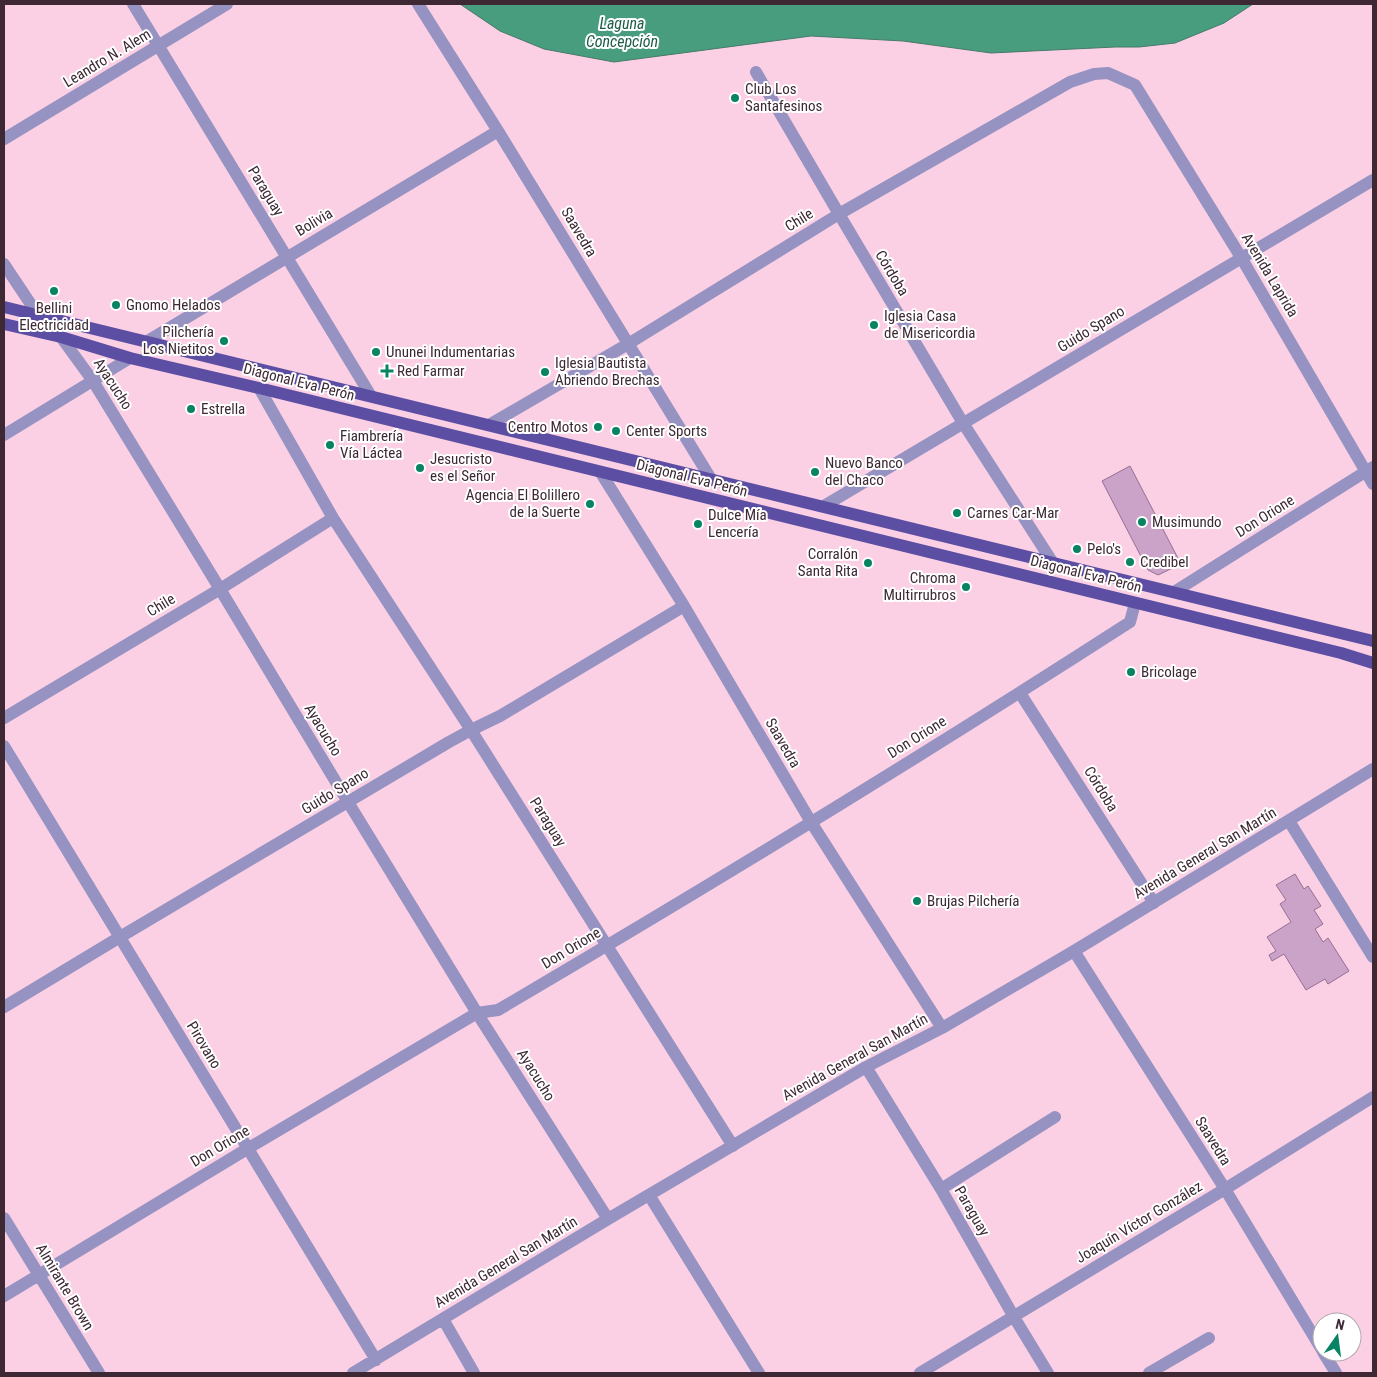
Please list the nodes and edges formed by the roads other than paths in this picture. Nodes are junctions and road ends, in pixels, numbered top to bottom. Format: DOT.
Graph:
graph roads {
  1 [pos="133,4"];
  2 [pos="227,4"];
  3 [pos="418,4"];
  4 [pos="158,45"];
  5 [pos="756,72"];
  6 [pos="1135,85"];
  7 [pos="498,131"];
  8 [pos="4,140"];
  9 [pos="1373,180"];
  10 [pos="839,214"];
  11 [pos="287,257"];
  12 [pos="1242,259"];
  13 [pos="4,264"];
  14 [pos="4,307"];
  15 [pos="38,315"];
  16 [pos="4,324"];
  17 [pos="61,337"];
  18 [pos="146,342"];
  19 [pos="628,344"];
  20 [pos="130,358"];
  21 [pos="93,381"];
  22 [pos="259,388"];
  23 [pos="371,396"];
  24 [pos="489,424"];
  25 [pos="963,424"];
  26 [pos="4,435"];
  27 [pos="1369,469"];
  28 [pos="601,473"];
  29 [pos="711,479"];
  30 [pos="1373,484"];
  31 [pos="824,506"];
  32 [pos="333,518"];
  33 [pos="1053,563"];
  34 [pos="220,589"];
  35 [pos="1174,592"];
  36 [pos="1135,602"];
  37 [pos="684,606"];
  38 [pos="1373,641"];
  39 [pos="1373,663"];
  40 [pos="1020,693"];
  41 [pos="4,718"];
  42 [pos="470,730"];
  43 [pos="4,746"];
  44 [pos="1373,769"];
  45 [pos="348,802"];
  46 [pos="1289,821"];
  47 [pos="811,822"];
  48 [pos="1154,902"];
  49 [pos="120,937"];
  50 [pos="607,946"];
  51 [pos="1074,952"];
  52 [pos="1373,957"];
  53 [pos="4,1007"];
  54 [pos="478,1013"];
  55 [pos="942,1028"];
  56 [pos="866,1066"];
  57 [pos="1373,1097"];
  58 [pos="1055,1117"];
  59 [pos="733,1146"];
  60 [pos="248,1149"];
  61 [pos="941,1189"];
  62 [pos="1225,1189"];
  63 [pos="649,1195"];
  64 [pos="4,1218"];
  65 [pos="608,1219"];
  66 [pos="38,1275"];
  67 [pos="4,1296"];
  68 [pos="1014,1317"];
  69 [pos="443,1319"];
  70 [pos="1312,1333"];
  71 [pos="1209,1338"];
  72 [pos="376,1360"];
  73 [pos="1330,1362"];
  74 [pos="98,1373"];
  75 [pos="354,1373"];
  76 [pos="474,1373"];
  77 [pos="759,1373"];
  78 [pos="920,1373"];
  79 [pos="1048,1373"];
  80 [pos="1149,1373"];
  81 [pos="1336,1373"];
  1 -- 4 [label="street, Paraguay"];
  2 -- 4 [label="street, Leandro N. Alem"];
  3 -- 7 [label="street, Saavedra"];
  4 -- 8 [label="street, Leandro N. Alem"];
  4 -- 11 [label="street, Paraguay"];
  5 -- 10 [label="street, Córdoba"];
  6 -- 10 [label="street, Chile"];
  6 -- 12 [label="street, Avenida Laprida"];
  7 -- 11 [label="street, Bolivia"];
  7 -- 19 [label="street, Saavedra"];
  9 -- 12 [label="street, Guido Spano"];
  10 -- 19 [label="street, Chile"];
  10 -- 25 [label="street, Córdoba"];
  11 -- 18 [label="street, Bolivia"];
  11 -- 23 [label="street, Paraguay"];
  12 -- 25 [label="street, Guido Spano"];
  12 -- 27 [label="street, Avenida Laprida"];
  13 -- 15 [label="street, Ayacucho"];
  14 -- 15 [label="main road, Diagonal Eva Perón"];
  15 -- 17 [label="street, Ayacucho"];
  15 -- 18 [label="main road, Diagonal Eva Perón"];
  16 -- 17 [label="main road, Diagonal Eva Perón"];
  17 -- 20 [label="main road, Diagonal Eva Perón"];
  17 -- 21 [label="street, Ayacucho"];
  18 -- 23 [label="main road, Diagonal Eva Perón"];
  19 -- 24 [label="street, Chile"];
  19 -- 29 [label="street, Saavedra"];
  20 -- 21 [label="street"];
  20 -- 22 [label="main road, Diagonal Eva Perón"];
  21 -- 26 [label="street"];
  21 -- 34 [label="street, Ayacucho"];
  22 -- 28 [label="main road, Diagonal Eva Perón"];
  22 -- 32 [label="street, Paraguay"];
  23 -- 24 [label="main road, Diagonal Eva Perón"];
  24 -- 29 [label="main road, Diagonal Eva Perón"];
  25 -- 31 [label="street, Guido Spano"];
  25 -- 33 [label="street, Córdoba"];
  27 -- 30 [label="street, Avenida Laprida"];
  27 -- 35 [label="street, Don Orione"];
  28 -- 36 [label="main road, Diagonal Eva Perón"];
  28 -- 37 [label="street, Saavedra"];
  29 -- 31 [label="main road, Diagonal Eva Perón"];
  31 -- 33 [label="main road, Diagonal Eva Perón"];
  32 -- 34 [label="street, Chile"];
  32 -- 42 [label="street, Paraguay"];
  33 -- 35 [label="main road, Diagonal Eva Perón"];
  34 -- 41 [label="street, Chile"];
  34 -- 45 [label="street, Ayacucho"];
  35 -- 38 [label="main road, Diagonal Eva Perón"];
  36 -- 39 [label="main road, Diagonal Eva Perón"];
  36 -- 40 [label="street, Don Orione"];
  37 -- 42 [label="street, Guido Spano"];
  37 -- 47 [label="street, Saavedra"];
  40 -- 47 [label="street, Don Orione"];
  40 -- 48 [label="street, Córdoba"];
  42 -- 45 [label="street, Guido Spano"];
  42 -- 50 [label="street, Paraguay"];
  43 -- 49 [label="street, Pirovano"];
  44 -- 46 [label="street, Avenida General San Martín"];
  45 -- 49 [label="street, Guido Spano"];
  45 -- 54 [label="street, Ayacucho"];
  46 -- 48 [label="street, Avenida General San Martín"];
  46 -- 52 [label="street"];
  47 -- 50 [label="street, Don Orione"];
  47 -- 55 [label="street, Saavedra"];
  48 -- 51 [label="street, Avenida General San Martín"];
  49 -- 53 [label="street, Guido Spano"];
  49 -- 60 [label="street, Pirovano"];
  50 -- 54 [label="street, Don Orione"];
  50 -- 59 [label="street, Paraguay"];
  51 -- 55 [label="street, Avenida General San Martín"];
  51 -- 62 [label="street, Saavedra"];
  54 -- 60 [label="street, Don Orione"];
  54 -- 65 [label="street, Ayacucho"];
  55 -- 56 [label="street, Avenida General San Martín"];
  56 -- 59 [label="street, Avenida General San Martín"];
  56 -- 61 [label="street, Paraguay"];
  57 -- 62 [label="street, Joaquín Víctor González"];
  58 -- 61 [label="street"];
  59 -- 63 [label="street, Avenida General San Martín"];
  60 -- 66 [label="street, Don Orione"];
  60 -- 72 [label="street, Pirovano"];
  61 -- 68 [label="street, Paraguay"];
  62 -- 68 [label="street, Joaquín Víctor González"];
  62 -- 70 [label="street, Saavedra"];
  63 -- 65 [label="street, Avenida General San Martín"];
  63 -- 77 [label="street"];
  64 -- 66 [label="street, Almirante Brown"];
  65 -- 69 [label="street, Avenida General San Martín"];
  66 -- 67 [label="street, Don Orione"];
  66 -- 74 [label="street, Almirante Brown"];
  68 -- 78 [label="street, Joaquín Víctor González"];
  68 -- 79 [label="street, Paraguay"];
  69 -- 72 [label="street, Avenida General San Martín"];
  69 -- 76 [label="street"];
  71 -- 80 [label="street"];
  72 -- 75 [label="street, Avenida General San Martín"];
  73 -- 81 [label="street, Saavedra"];
}
